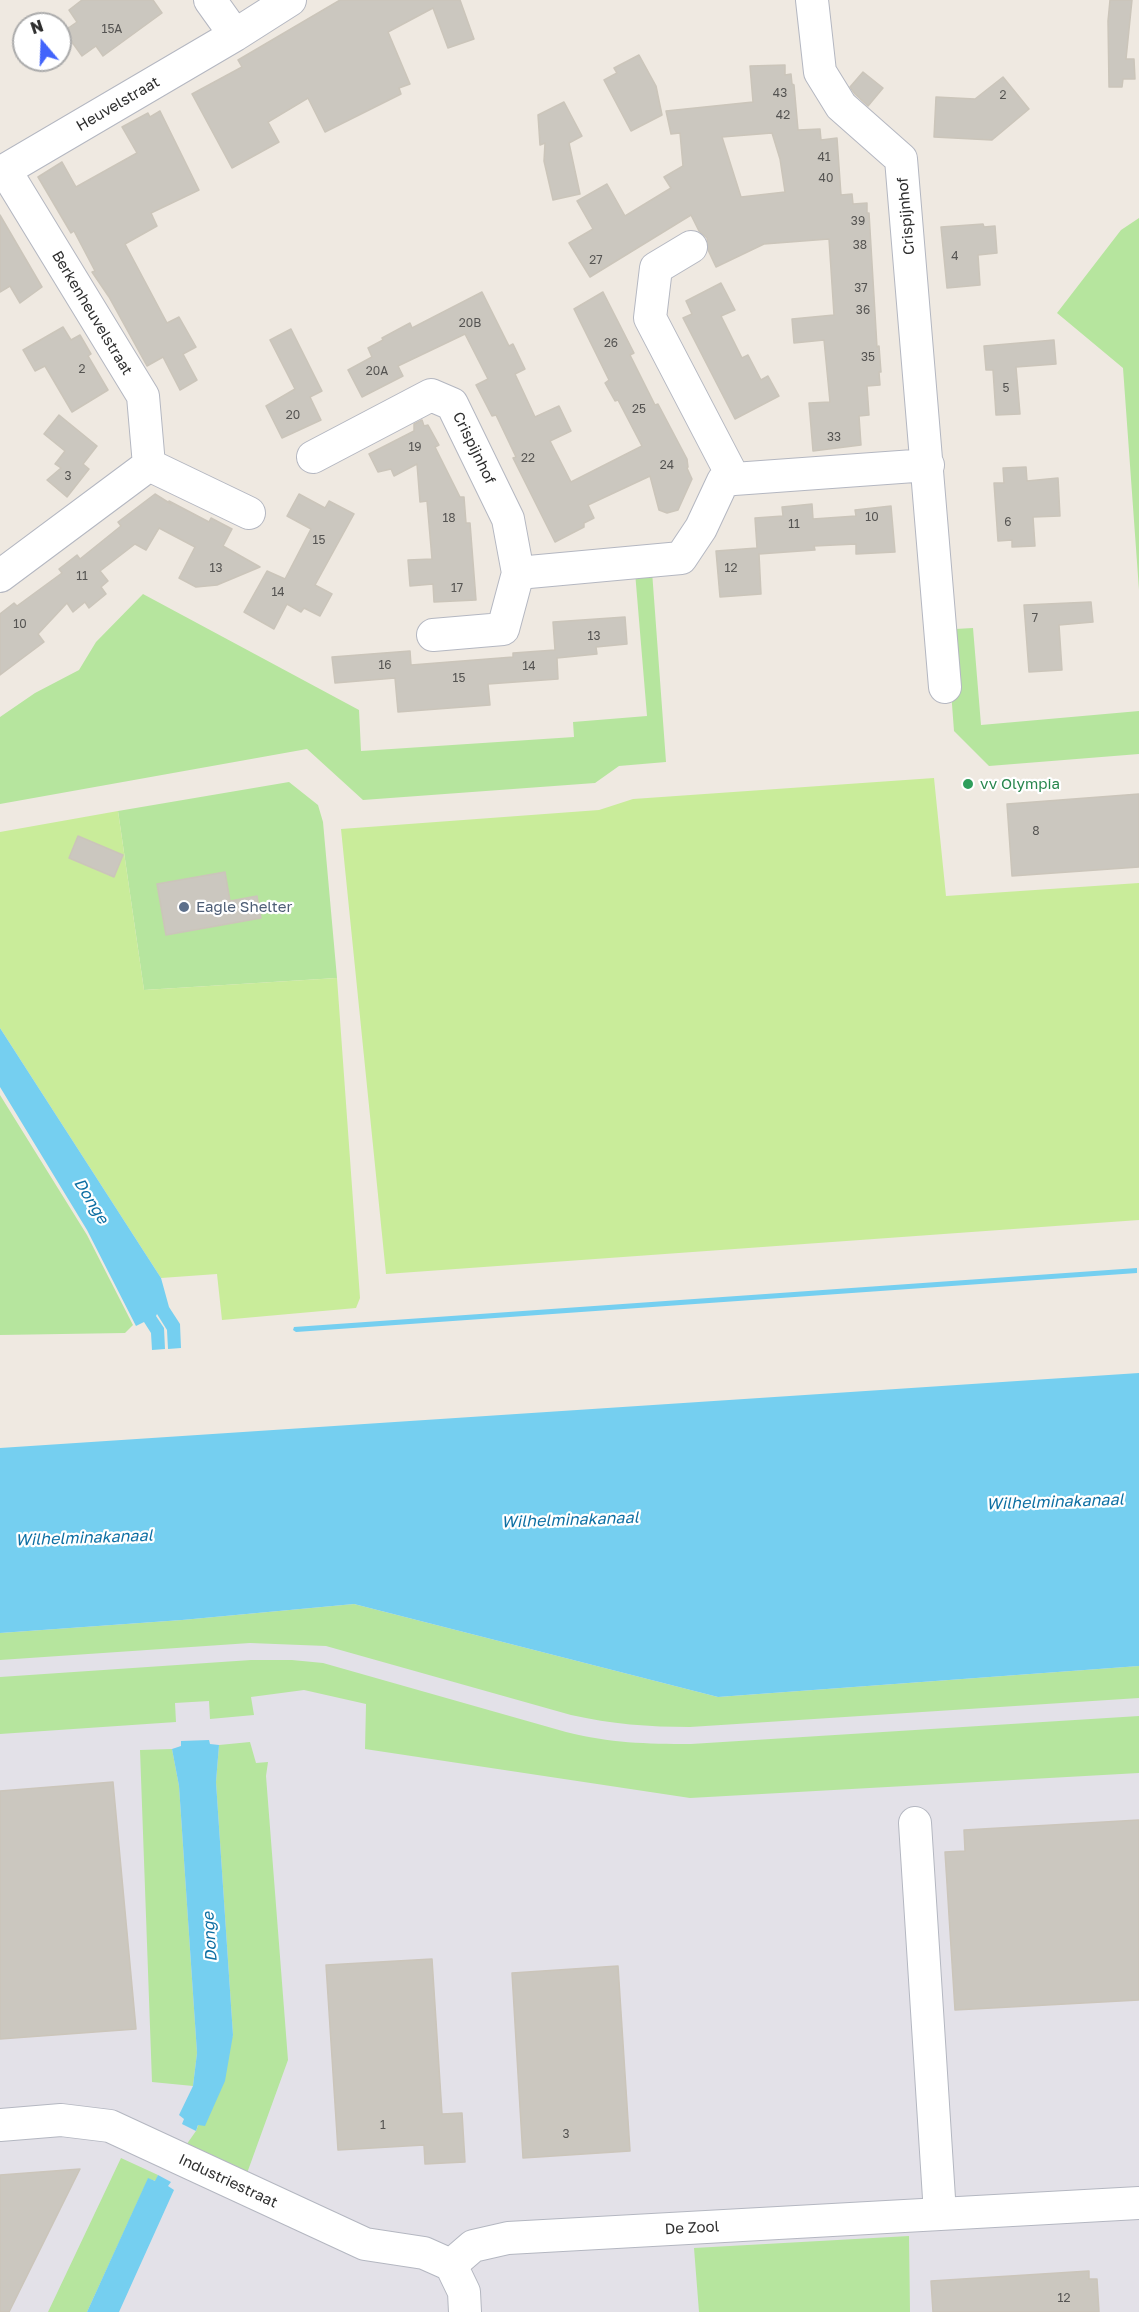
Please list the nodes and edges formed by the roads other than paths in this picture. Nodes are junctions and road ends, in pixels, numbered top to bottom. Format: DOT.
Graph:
graph roads {
  1 [pos="210,0"];
  2 [pos="290,0"];
  3 [pos="812,0"];
  4 [pos="235,35"];
  5 [pos="3,172"];
  6 [pos="691,247"];
  7 [pos="313,457"];
  8 [pos="149,465"];
  9 [pos="928,465"];
  10 [pos="734,479"];
  11 [pos="249,513"];
  12 [pos="518,573"];
  13 [pos="0,576"];
  14 [pos="433,635"];
  15 [pos="945,687"];
  16 [pos="915,1822"];
  17 [pos="0,2125"];
  18 [pos="1139,2203"];
  19 [pos="940,2214"];
  20 [pos="452,2265"];
  21 [pos="465,2312"];
  1 -- 4 [label="street"];
  2 -- 4 [label="street, Heuvelstraat"];
  3 -- 9 [label="street, Crispijnhof"];
  4 -- 5 [label="street, Heuvelstraat"];
  5 -- 8 [label="street, Berkenheuvelstraat"];
  6 -- 10 [label="street"];
  7 -- 12 [label="street, Crispijnhof"];
  8 -- 11 [label="street"];
  8 -- 13 [label="street"];
  9 -- 10 [label="street"];
  9 -- 15 [label="street, Crispijnhof"];
  10 -- 12 [label="street"];
  12 -- 14 [label="street, Crispijnhof"];
  16 -- 19 [label="street"];
  17 -- 20 [label="street, Industriestraat"];
  18 -- 19 [label="street, De Zool"];
  19 -- 20 [label="street, De Zool"];
  20 -- 21 [label="street"];
}
